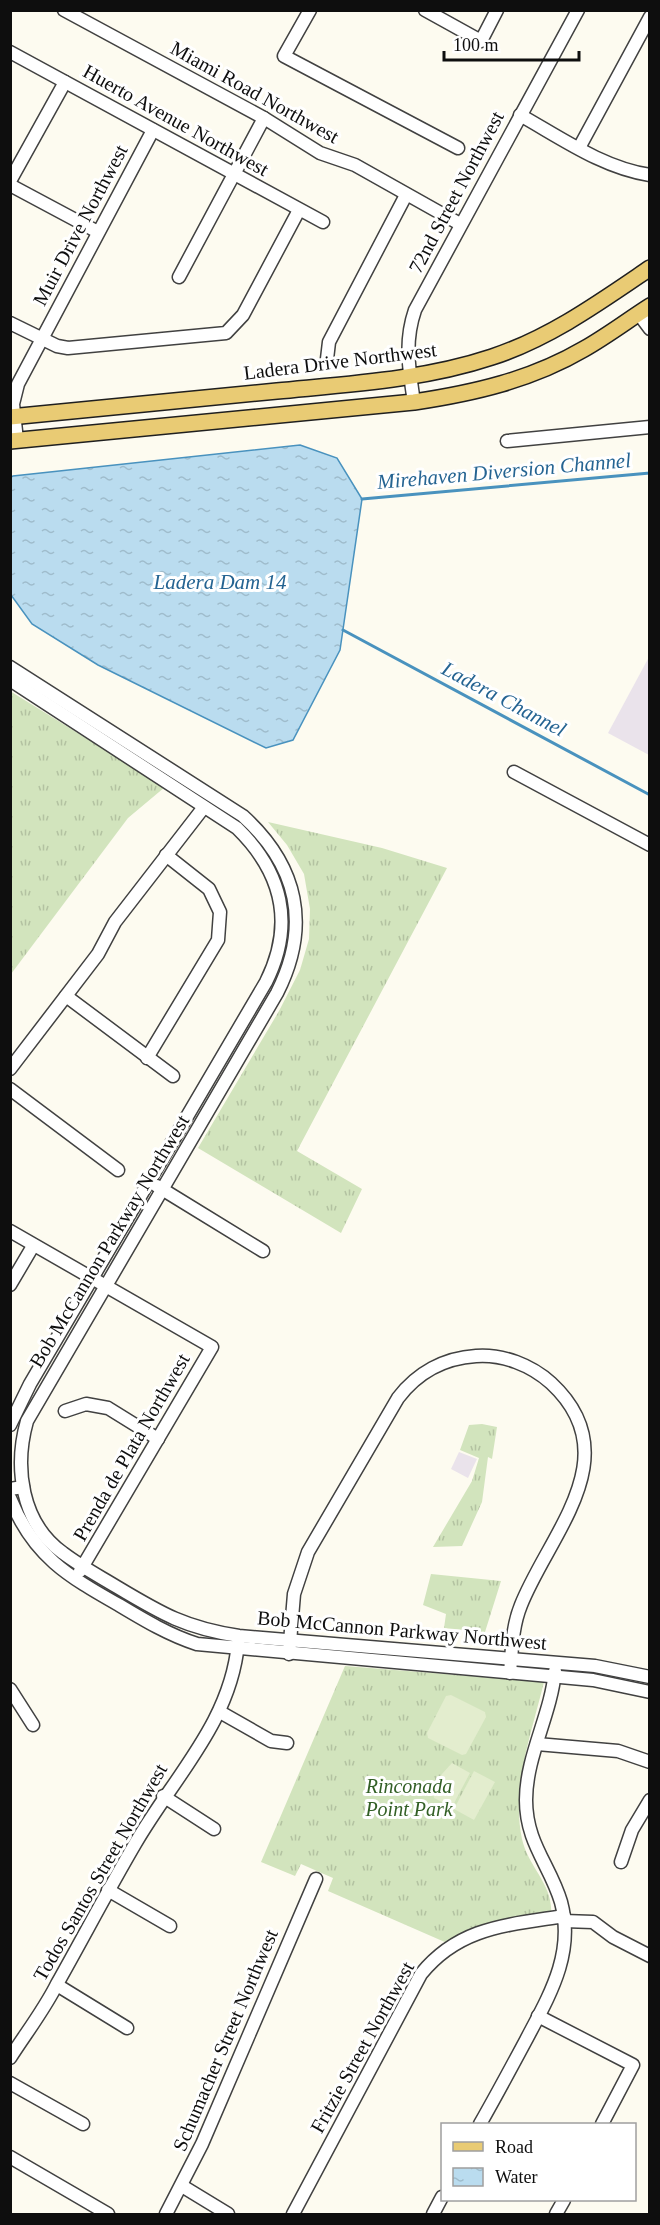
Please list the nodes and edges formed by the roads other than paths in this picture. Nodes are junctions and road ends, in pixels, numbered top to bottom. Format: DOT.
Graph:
graph roads {
  1 [pos="64,10"];
  2 [pos="310,10"];
  3 [pos="425,10"];
  4 [pos="497,10"];
  5 [pos="578,10"];
  6 [pos="650,17"];
  7 [pos="10,52"];
  8 [pos="65,82"];
  9 [pos="520,115"];
  10 [pos="264,118"];
  11 [pos="153,130"];
  12 [pos="458,148"];
  13 [pos="579,148"];
  14 [pos="234,174"];
  15 [pos="650,175"];
  16 [pos="10,183"];
  17 [pos="406,195"];
  18 [pos="299,210"];
  19 [pos="323,222"];
  20 [pos="460,224"];
  21 [pos="98,232"];
  22 [pos="650,268"];
  23 [pos="179,277"];
  24 [pos="644,310"];
  25 [pos="10,323"];
  26 [pos="650,329"];
  27 [pos="41,339"];
  28 [pos="327,359"];
  29 [pos="410,377"];
  30 [pos="414,402"];
  31 [pos="12,417"];
  32 [pos="650,427"];
  33 [pos="14,441"];
  34 [pos="507,441"];
  35 [pos="10,667"];
  36 [pos="10,680"];
  37 [pos="514,772"];
  38 [pos="204,807"];
  39 [pos="650,845"];
  40 [pos="166,855"];
  41 [pos="66,996"];
  42 [pos="147,1058"];
  43 [pos="10,1069"];
  44 [pos="173,1076"];
  45 [pos="10,1089"];
  46 [pos="118,1170"];
  47 [pos="148,1181"];
  48 [pos="162,1190"];
  49 [pos="10,1231"];
  50 [pos="33,1246"];
  51 [pos="263,1251"];
  52 [pos="91,1278"];
  53 [pos="10,1285"];
  54 [pos="104,1286"];
  55 [pos="64,1411"];
  56 [pos="10,1425"];
  57 [pos="158,1439"];
  58 [pos="16,1488"];
  59 [pos="10,1498"];
  60 [pos="83,1566"];
  61 [pos="75,1580"];
  62 [pos="239,1636"];
  63 [pos="290,1639"];
  64 [pos="237,1650"];
  65 [pos="289,1654"];
  66 [pos="512,1658"];
  67 [pos="556,1662"];
  68 [pos="510,1673"];
  69 [pos="555,1676"];
  70 [pos="650,1677"];
  71 [pos="10,1689"];
  72 [pos="650,1692"];
  73 [pos="220,1712"];
  74 [pos="33,1725"];
  75 [pos="287,1743"];
  76 [pos="537,1744"];
  77 [pos="650,1762"];
  78 [pos="163,1796"];
  79 [pos="650,1800"];
  80 [pos="214,1829"];
  81 [pos="621,1862"];
  82 [pos="316,1879"];
  83 [pos="108,1890"];
  84 [pos="564,1919"];
  85 [pos="170,1926"];
  86 [pos="650,1956"];
  87 [pos="57,1985"];
  88 [pos="538,2016"];
  89 [pos="127,2028"];
  90 [pos="10,2058"];
  91 [pos="10,2083"];
  92 [pos="481,2123"];
  93 [pos="603,2123"];
  94 [pos="83,2124"];
  95 [pos="10,2157"];
  96 [pos="182,2186"];
  97 [pos="441,2199"];
  98 [pos="95,2211"];
  99 [pos="108,2214"];
  100 [pos="166,2214"];
  101 [pos="228,2214"];
  102 [pos="293,2214"];
  103 [pos="433,2214"];
  1 -- 10 [label="street, Miami Road Northwest"];
  2 -- 12 [label="street"];
  3 -- 4 [label="street"];
  5 -- 9 [label="street, 72nd Street Northwest"];
  6 -- 13 [label="street"];
  7 -- 8 [label="street, Huerto Avenue Northwest"];
  8 -- 11 [label="street, Huerto Avenue Northwest"];
  8 -- 16 [label="street"];
  9 -- 13 [label="street"];
  9 -- 20 [label="street, 72nd Street Northwest"];
  10 -- 14 [label="street"];
  10 -- 17 [label="street, Miami Road Northwest"];
  11 -- 14 [label="street, Huerto Avenue Northwest"];
  11 -- 21 [label="street, Muir Drive Northwest"];
  13 -- 15 [label="street"];
  14 -- 18 [label="street, Huerto Avenue Northwest"];
  14 -- 23 [label="street"];
  16 -- 21 [label="street"];
  17 -- 20 [label="street, Miami Road Northwest"];
  17 -- 28 [label="street"];
  18 -- 19 [label="street, Huerto Avenue Northwest"];
  18 -- 27 [label="street"];
  20 -- 29 [label="street, 72nd Street Northwest"];
  21 -- 27 [label="street, Muir Drive Northwest"];
  22 -- 29 [label="main road, Ladera Drive Northwest"];
  24 -- 26 [label="street"];
  24 -- 30 [label="main road"];
  25 -- 27 [label="street"];
  27 -- 31 [label="street, Muir Drive Northwest"];
  29 -- 30 [label="street, 72nd Street Northwest"];
  29 -- 31 [label="main road, Ladera Drive Northwest"];
  30 -- 33 [label="main road"];
  31 -- 33 [label="street, Muir Drive Northwest"];
  32 -- 34 [label="street"];
  35 -- 48 [label="street, Bob McCannon Parkway Northwest"];
  36 -- 38 [label="street, Bob McCannon Parkway Northwest"];
  37 -- 39 [label="street"];
  38 -- 40 [label="street"];
  38 -- 47 [label="street, Bob McCannon Parkway Northwest"];
  40 -- 41 [label="street"];
  40 -- 42 [label="street"];
  41 -- 42 [label="street"];
  41 -- 43 [label="street"];
  42 -- 44 [label="street"];
  45 -- 46 [label="street"];
  47 -- 48 [label="street"];
  47 -- 52 [label="street, Bob McCannon Parkway Northwest"];
  48 -- 51 [label="street"];
  48 -- 54 [label="street, Bob McCannon Parkway Northwest"];
  49 -- 50 [label="street, Prenda de Plata Northwest"];
  50 -- 52 [label="street, Prenda de Plata Northwest"];
  50 -- 53 [label="street"];
  52 -- 54 [label="street, Prenda de Plata Northwest"];
  52 -- 56 [label="street, Bob McCannon Parkway Northwest"];
  54 -- 57 [label="street, Prenda de Plata Northwest"];
  54 -- 58 [label="street, Bob McCannon Parkway Northwest"];
  55 -- 57 [label="street"];
  57 -- 60 [label="street, Prenda de Plata Northwest"];
  58 -- 60 [label="street, Bob McCannon Parkway Northwest"];
  59 -- 61 [label="street, Bob McCannon Parkway Northwest"];
  60 -- 61 [label="street, Prenda de Plata Northwest"];
  60 -- 62 [label="street, Bob McCannon Parkway Northwest"];
  61 -- 64 [label="street, Bob McCannon Parkway Northwest"];
  62 -- 63 [label="street, Bob McCannon Parkway Northwest"];
  62 -- 64 [label="street, Todos Santos Street Northwest"];
  63 -- 65 [label="street"];
  63 -- 66 [label="street, Bob McCannon Parkway Northwest"];
  63 -- 66 [label="street"];
  64 -- 65 [label="street, Bob McCannon Parkway Northwest"];
  64 -- 73 [label="street, Todos Santos Street Northwest"];
  65 -- 68 [label="street, Bob McCannon Parkway Northwest"];
  66 -- 67 [label="street, Bob McCannon Parkway Northwest"];
  66 -- 68 [label="street"];
  67 -- 69 [label="street"];
  67 -- 70 [label="street, Bob McCannon Parkway Northwest"];
  68 -- 69 [label="street, Bob McCannon Parkway Northwest"];
  69 -- 72 [label="street, Bob McCannon Parkway Northwest"];
  69 -- 76 [label="street"];
  71 -- 74 [label="street"];
  73 -- 75 [label="street"];
  73 -- 78 [label="street, Todos Santos Street Northwest"];
  76 -- 77 [label="street"];
  76 -- 84 [label="street"];
  78 -- 80 [label="street"];
  78 -- 83 [label="street, Todos Santos Street Northwest"];
  79 -- 81 [label="street"];
  82 -- 96 [label="street, Schumacher Street Northwest"];
  83 -- 85 [label="street"];
  83 -- 87 [label="street, Todos Santos Street Northwest"];
  84 -- 86 [label="street, Fritzie Street Northwest"];
  84 -- 88 [label="street"];
  84 -- 102 [label="street, Fritzie Street Northwest"];
  87 -- 89 [label="street"];
  87 -- 90 [label="street, Todos Santos Street Northwest"];
  88 -- 92 [label="street"];
  88 -- 93 [label="street"];
  91 -- 94 [label="street"];
  95 -- 98 [label="street"];
  96 -- 100 [label="street, Schumacher Street Northwest"];
  96 -- 101 [label="street"];
  97 -- 103 [label="street"];
  98 -- 99 [label="street"];
}
